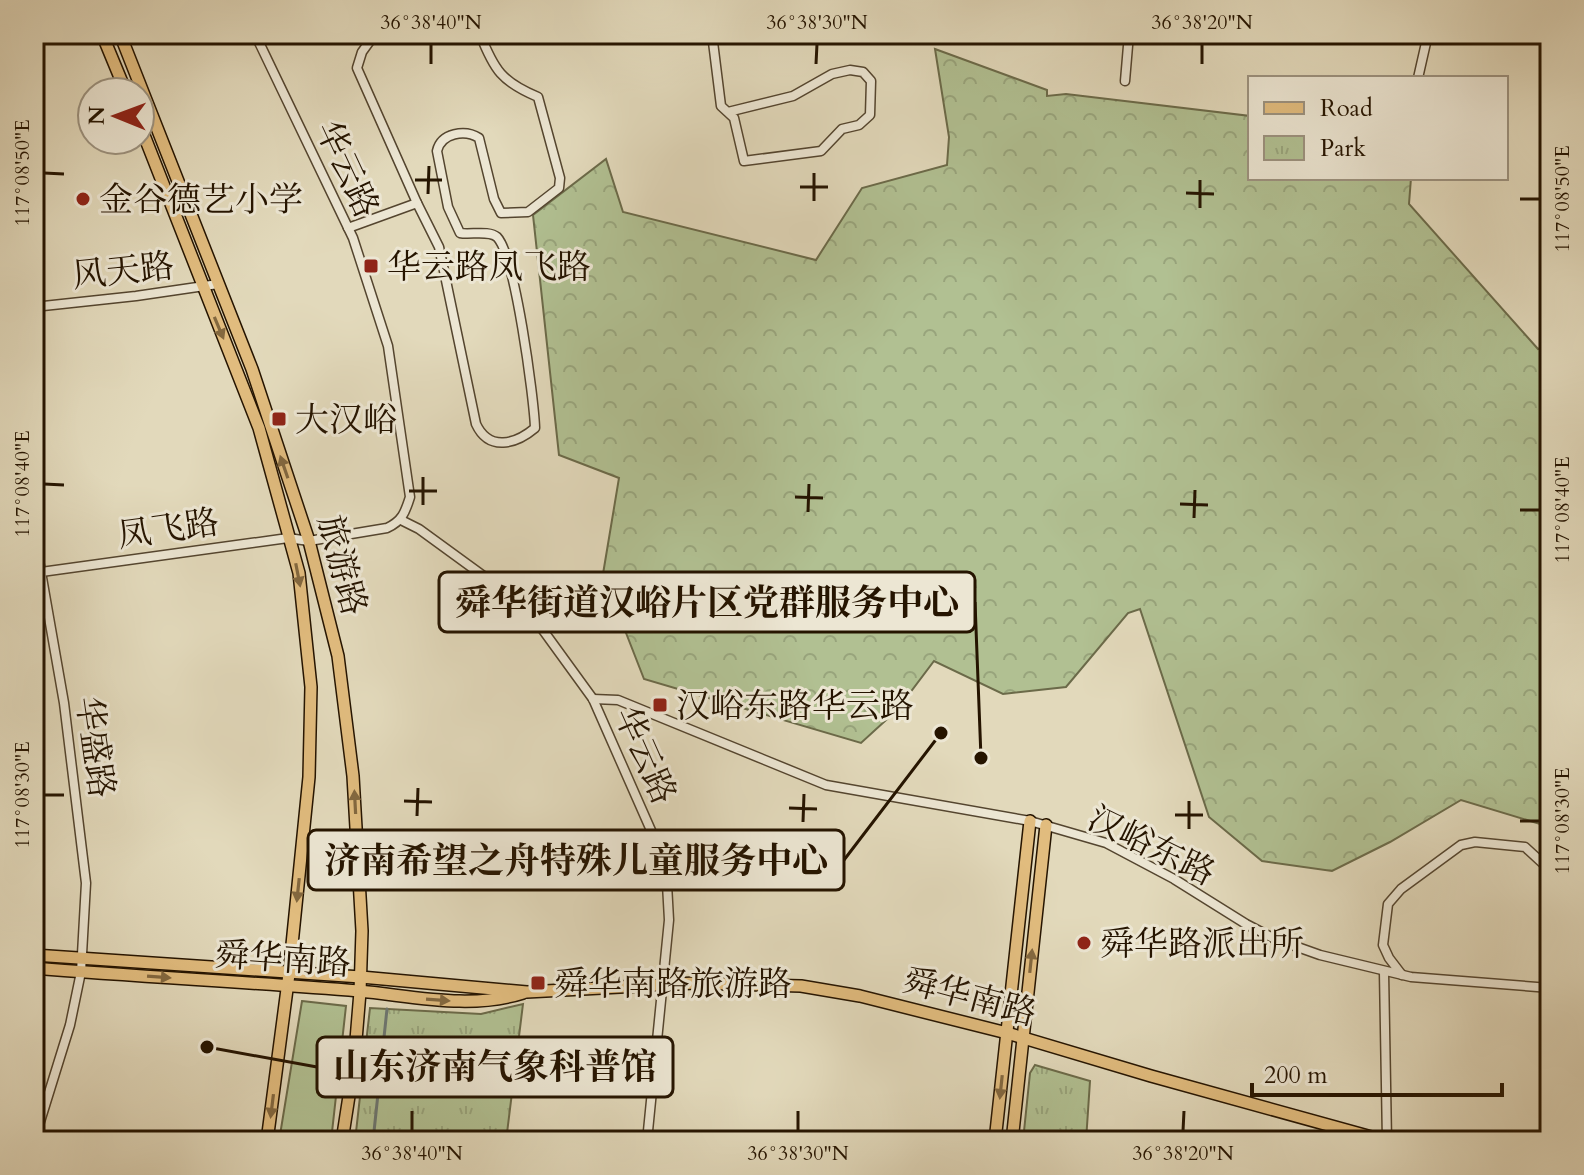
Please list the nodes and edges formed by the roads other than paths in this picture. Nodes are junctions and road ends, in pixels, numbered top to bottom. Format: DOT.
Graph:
graph roads {
  1 [pos="102,34"];
  2 [pos="120,34"];
  3 [pos="255,34"];
  4 [pos="375,34"];
  5 [pos="480,34"];
  6 [pos="712,34"];
  7 [pos="1129,34"];
  8 [pos="1428,34"];
  9 [pos="119,76"];
  10 [pos="1418,76"];
  11 [pos="1125,81"];
  12 [pos="728,112"];
  13 [pos="152,156"];
  14 [pos="417,203"];
  15 [pos="348,228"];
  16 [pos="218,284"];
  17 [pos="202,288"];
  18 [pos="34,307"];
  19 [pos="401,520"];
  20 [pos="34,532"];
  21 [pos="288,538"];
  22 [pos="309,541"];
  23 [pos="38,572"];
  24 [pos="593,699"];
  25 [pos="1030,821"];
  26 [pos="1046,825"];
  27 [pos="1550,870"];
  28 [pos="34,955"];
  29 [pos="83,959"];
  30 [pos="34,968"];
  31 [pos="81,972"];
  32 [pos="1384,972"];
  33 [pos="289,974"];
  34 [pos="1403,976"];
  35 [pos="361,977"];
  36 [pos="661,984"];
  37 [pos="287,987"];
  38 [pos="1550,988"];
  39 [pos="360,992"];
  40 [pos="527,992"];
  41 [pos="1007,1033"];
  42 [pos="1023,1039"];
  43 [pos="34,1141"];
  44 [pos="267,1141"];
  45 [pos="342,1141"];
  46 [pos="647,1141"];
  47 [pos="995,1141"];
  48 [pos="1012,1141"];
  49 [pos="1387,1141"];
  1 -- 9 [label="main road"];
  2 -- 16 [label="main road, 旅游路"];
  3 -- 15 [label="street, 华云路"];
  4 -- 14 [label="street"];
  5 -- 14 [label="street"];
  6 -- 12 [label="street"];
  7 -- 11 [label="street"];
  8 -- 10 [label="street"];
  12 -- 12 [label="street"];
  13 -- 17 [label="main road, 旅游路"];
  14 -- 15 [label="street"];
  15 -- 19 [label="street, 华云路"];
  16 -- 17 [label="street, 风天路"];
  22 -- 16 [label="main road, 旅游路, one-way"];
  17 -- 18 [label="street, 风天路"];
  17 -- 21 [label="main road, 旅游路, one-way"];
  19 -- 22 [label="street"];
  19 -- 24 [label="street, 华云路"];
  20 -- 23 [label="street, 华盛路"];
  21 -- 22 [label="street, 凤飞路"];
  21 -- 23 [label="street, 凤飞路"];
  21 -- 33 [label="main road, 旅游路, one-way"];
  35 -- 22 [label="main road, 旅游路, one-way"];
  23 -- 29 [label="street, 华盛路"];
  24 -- 25 [label="street, 汉峪东路"];
  24 -- 36 [label="street, 华云路"];
  25 -- 26 [label="street, 汉峪东路"];
  25 -- 41 [label="main road"];
  26 -- 32 [label="street, 汉峪东路"];
  42 -- 26 [label="main road, one-way"];
  27 -- 34 [label="street"];
  28 -- 29 [label="main road, 舜华南路"];
  29 -- 31 [label="street, 华盛路"];
  29 -- 33 [label="main road, 舜华南路"];
  30 -- 31 [label="main road, 舜华南路"];
  31 -- 37 [label="main road, 舜华南路, one-way"];
  31 -- 43 [label="street, 华盛路"];
  32 -- 34 [label="street, 汉峪东路"];
  32 -- 49 [label="street"];
  33 -- 35 [label="main road, 舜华南路"];
  33 -- 37 [label="main road, 旅游路"];
  34 -- 38 [label="street, 汉峪东路"];
  35 -- 39 [label="main road, 旅游路"];
  35 -- 40 [label="main road, 舜华南路"];
  36 -- 40 [label="main road, 舜华南路"];
  36 -- 41 [label="main road, 舜华南路"];
  36 -- 46 [label="street, 华云路"];
  37 -- 39 [label="main road, 舜华南路"];
  37 -- 44 [label="main road, 旅游路, one-way"];
  39 -- 40 [label="main road, 舜华南路, one-way"];
  39 -- 45 [label="main road, 旅游路"];
  41 -- 42 [label="main road, 舜华南路"];
  41 -- 47 [label="main road, one-way"];
  42 -- 48 [label="main road"];
  42 -- 49 [label="main road, 舜华南路"];
}
